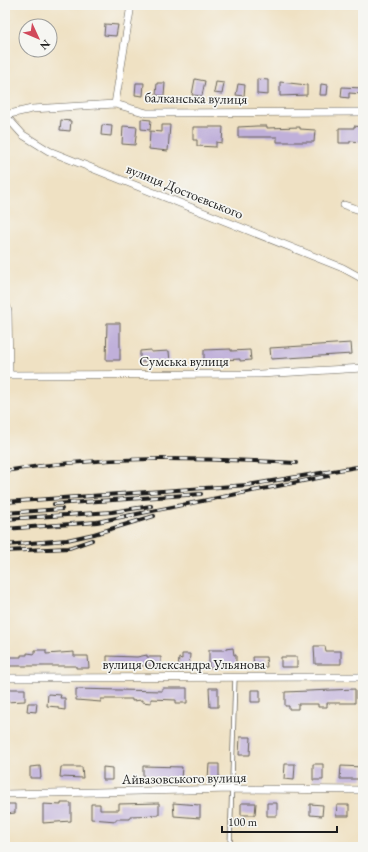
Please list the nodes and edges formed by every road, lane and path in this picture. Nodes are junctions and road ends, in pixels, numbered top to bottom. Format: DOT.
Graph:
graph roads {
  1 [pos="131,5"];
  2 [pos="115,104"];
  3 [pos="363,112"];
  4 [pos="5,115"];
  5 [pos="344,205"];
  6 [pos="363,212"];
  7 [pos="363,279"];
  8 [pos="5,302"];
  9 [pos="363,368"];
  10 [pos="7,375"];
  11 [pos="235,677"];
  12 [pos="363,677"];
  13 [pos="5,678"];
  14 [pos="233,790"];
  15 [pos="363,790"];
  16 [pos="5,794"];
  17 [pos="230,847"];
  1 -- 2 [label="street"];
  2 -- 3 [label="street, балканська вулиця"];
  2 -- 4 [label="street, балканська вулиця"];
  4 -- 7 [label="street, вулиця Достоєвського"];
  5 -- 6 [label="street"];
  8 -- 10 [label="street"];
  9 -- 10 [label="street, Сумська вулиця"];
  11 -- 12 [label="street, вулиця Олександра Ульянова"];
  11 -- 13 [label="street, вулиця Олександра Ульянова"];
  11 -- 14 [label="lane"];
  14 -- 15 [label="street, Айвазовського вулиця"];
  14 -- 16 [label="street, Айвазовського вулиця"];
  14 -- 17 [label="lane"];
}
